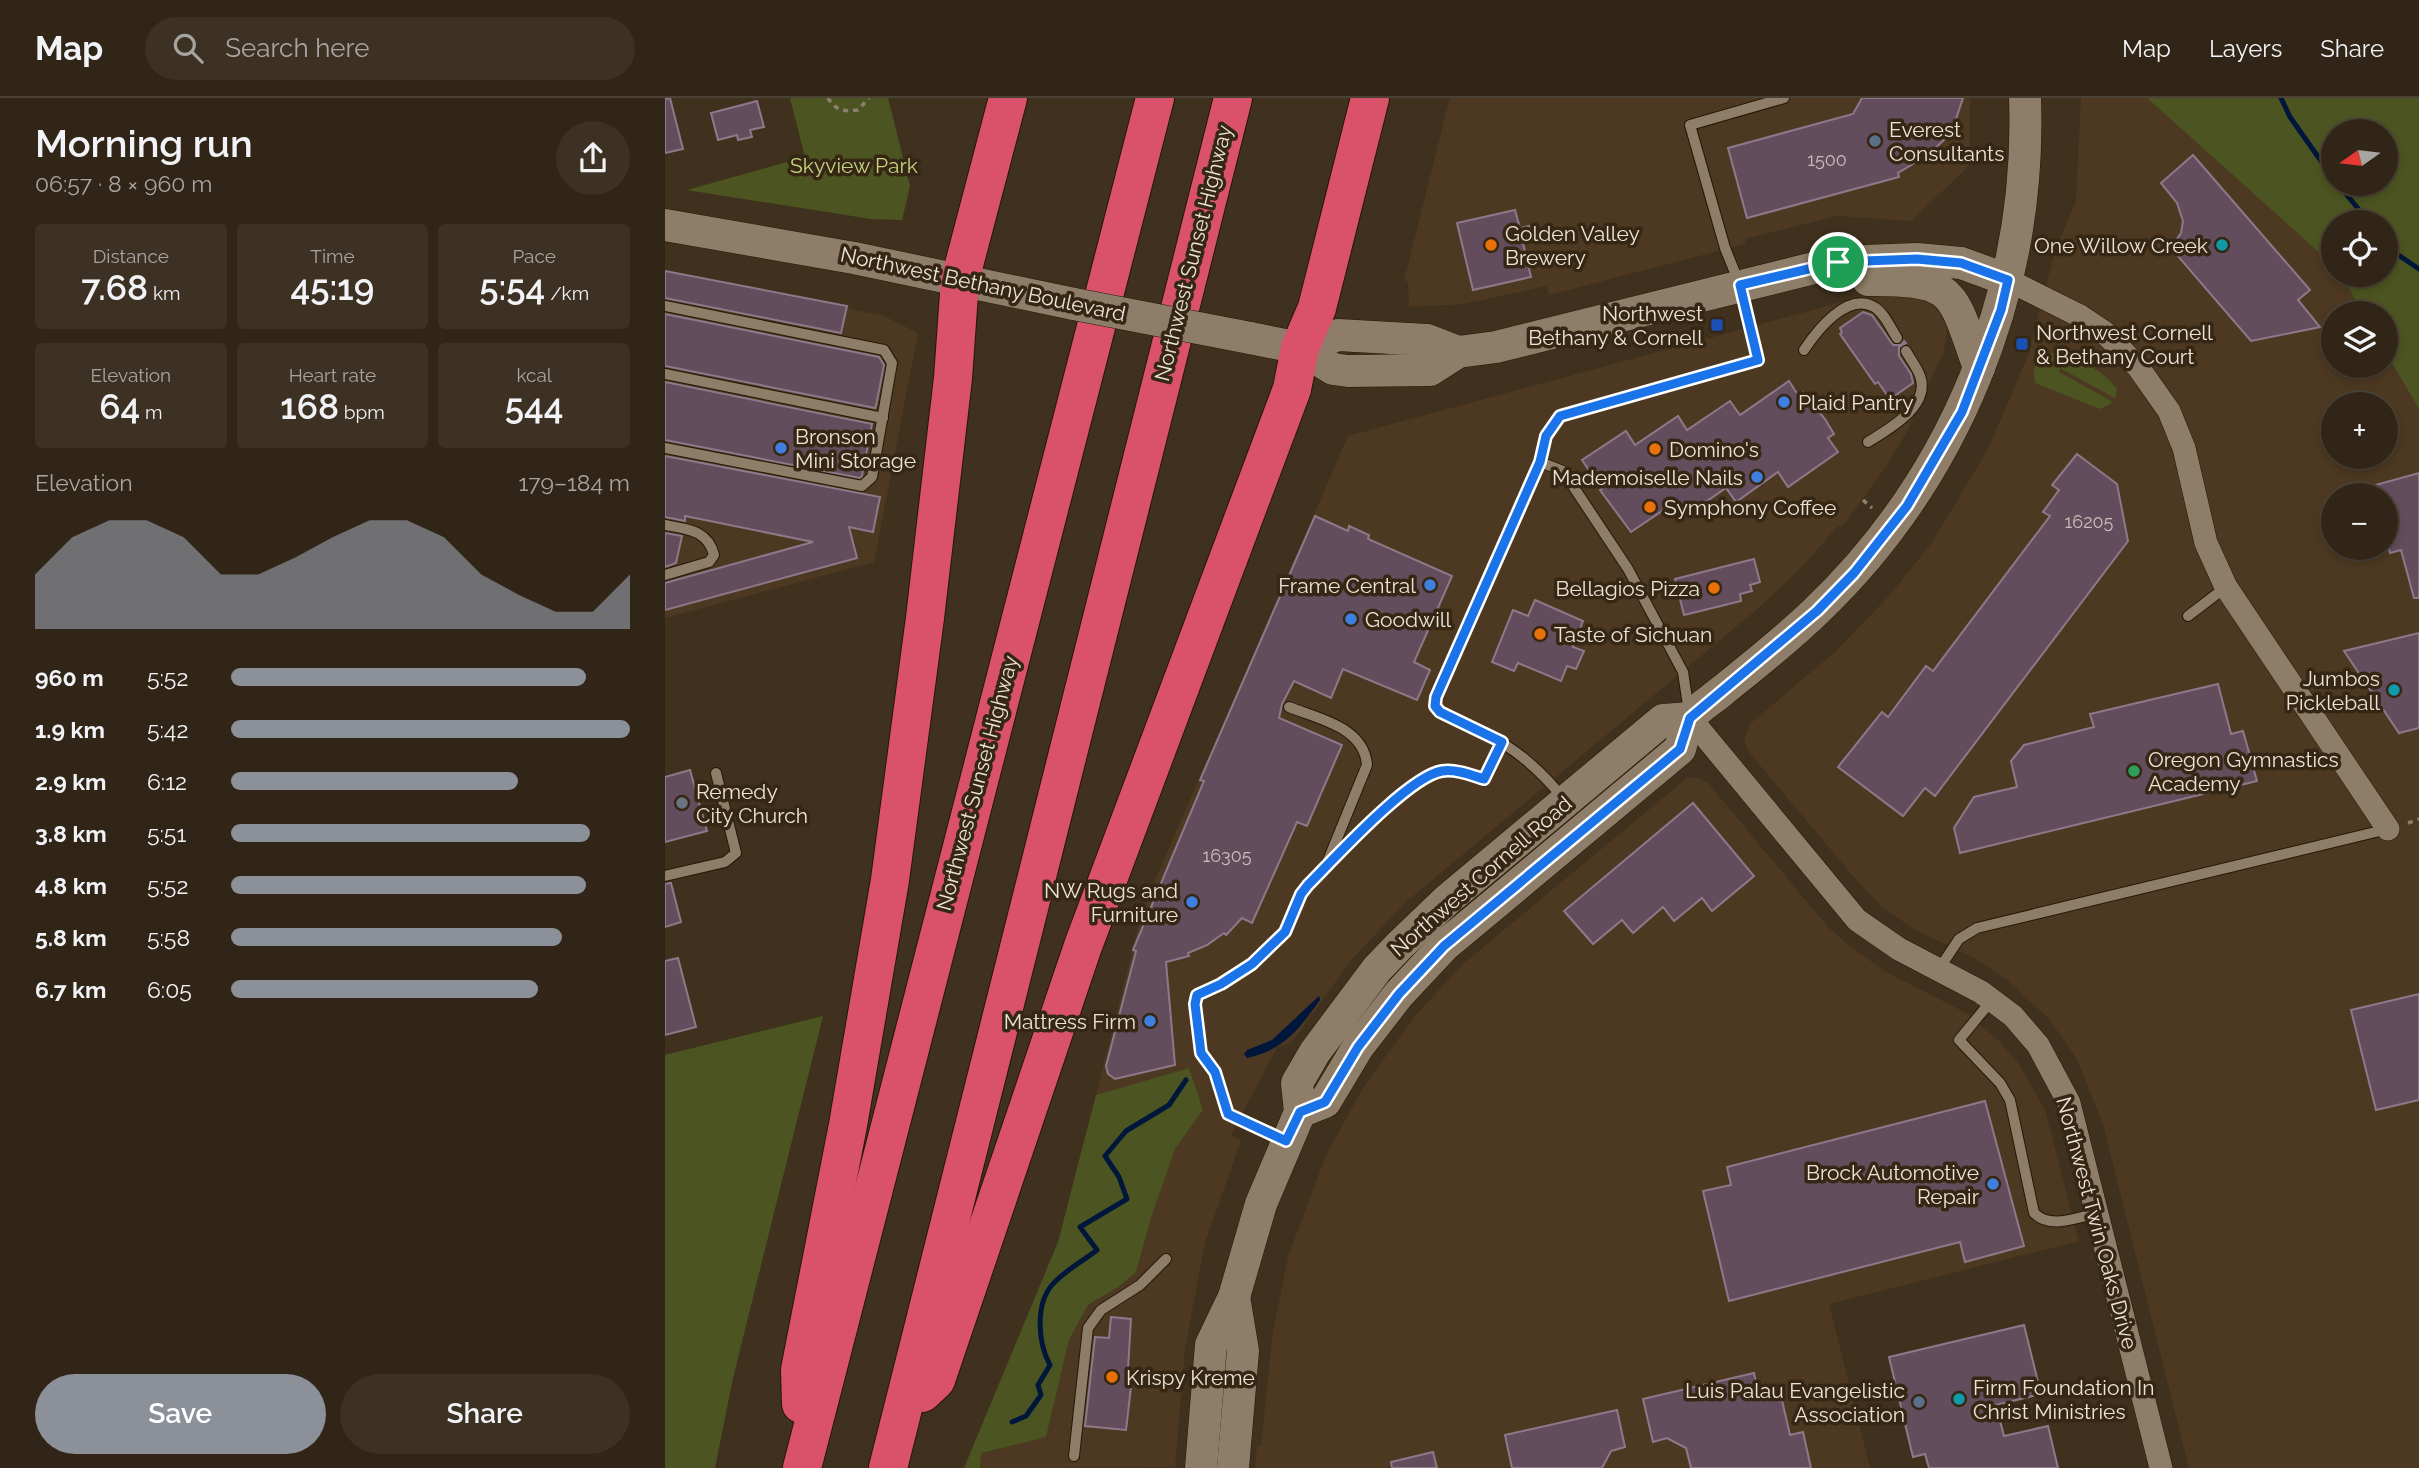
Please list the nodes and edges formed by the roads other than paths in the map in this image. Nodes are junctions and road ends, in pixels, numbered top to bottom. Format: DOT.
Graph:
graph roads {
  1 [pos="1008,98"];
  2 [pos="1155,98"];
  3 [pos="1233,98"];
  4 [pos="1370,98"];
  5 [pos="1784,98"];
  6 [pos="2025,98"];
  7 [pos="665,225"];
  8 [pos="960,280"];
  9 [pos="2008,280"];
  10 [pos="1742,284"];
  11 [pos="665,306"];
  12 [pos="1897,338"];
  13 [pos="1300,348"];
  14 [pos="1804,350"];
  15 [pos="1906,351"];
  16 [pos="1979,368"];
  17 [pos="665,374"];
  18 [pos="883,418"];
  19 [pos="1868,442"];
  20 [pos="665,448"];
  21 [pos="1540,462"];
  22 [pos="665,525"];
  23 [pos="665,575"];
  24 [pos="2226,587"];
  25 [pos="2188,616"];
  26 [pos="1289,707"];
  27 [pos="1690,718"];
  28 [pos="1502,742"];
  29 [pos="716,773"];
  30 [pos="1565,800"];
  31 [pos="2388,829"];
  32 [pos="1324,869"];
  33 [pos="665,876"];
  34 [pos="1939,969"];
  35 [pos="1992,1000"];
  36 [pos="1300,1112"];
  37 [pos="1286,1141"];
  38 [pos="2098,1213"];
  39 [pos="1166,1259"];
  40 [pos="1234,1297"];
  41 [pos="902,1412"];
  42 [pos="1074,1456"];
  43 [pos="802,1467"];
  44 [pos="888,1468"];
  45 [pos="1201,1468"];
  46 [pos="1233,1468"];
  47 [pos="2161,1468"];
  1 -- 8 [label="highway"];
  2 -- 43 [label="highway, Northwest Sunset Highway"];
  3 -- 41 [label="highway, Northwest Sunset Highway"];
  4 -- 13 [label="highway"];
  5 -- 10 [label="lane"];
  6 -- 9 [label="main road, Northwest Cornell Road"];
  7 -- 8 [label="main road, Northwest Bethany Boulevard"];
  8 -- 13 [label="main road, Northwest Bethany Boulevard, bridge"];
  8 -- 43 [label="highway"];
  9 -- 10 [label="main road"];
  9 -- 16 [label="main road, Northwest Cornell Road"];
  9 -- 24 [label="street"];
  10 -- 13 [label="main road"];
  10 -- 16 [label="main road"];
  10 -- 21 [label="lane"];
  11 -- 18 [label="lane"];
  12 -- 14 [label="lane"];
  13 -- 41 [label="highway"];
  15 -- 19 [label="lane"];
  16 -- 27 [label="main road, Northwest Cornell Road"];
  17 -- 18 [label="lane"];
  18 -- 20 [label="lane"];
  21 -- 27 [label="lane"];
  21 -- 28 [label="lane"];
  22 -- 23 [label="lane"];
  24 -- 25 [label="lane"];
  24 -- 31 [label="street"];
  26 -- 32 [label="lane"];
  27 -- 30 [label="main road, Northwest Cornell Road"];
  27 -- 34 [label="street, Northwest Twin Oaks Drive"];
  27 -- 36 [label="main road, Northwest Cornell Road"];
  28 -- 30 [label="lane"];
  28 -- 32 [label="lane"];
  29 -- 33 [label="lane"];
  30 -- 36 [label="main road, Northwest Cornell Road"];
  31 -- 34 [label="lane"];
  32 -- 37 [label="lane"];
  34 -- 35 [label="street, Northwest Twin Oaks Drive"];
  35 -- 38 [label="street, Northwest Twin Oaks Drive"];
  35 -- 38 [label="lane"];
  36 -- 37 [label="main road, Northwest Cornell Road"];
  37 -- 40 [label="main road, Northwest Cornell Road"];
  38 -- 47 [label="street, Northwest Twin Oaks Drive"];
  39 -- 42 [label="lane"];
  40 -- 45 [label="main road, Northwest Cornell Road"];
  40 -- 46 [label="main road, Northwest Cornell Road"];
  41 -- 44 [label="highway, Northwest Sunset Highway"];
}
